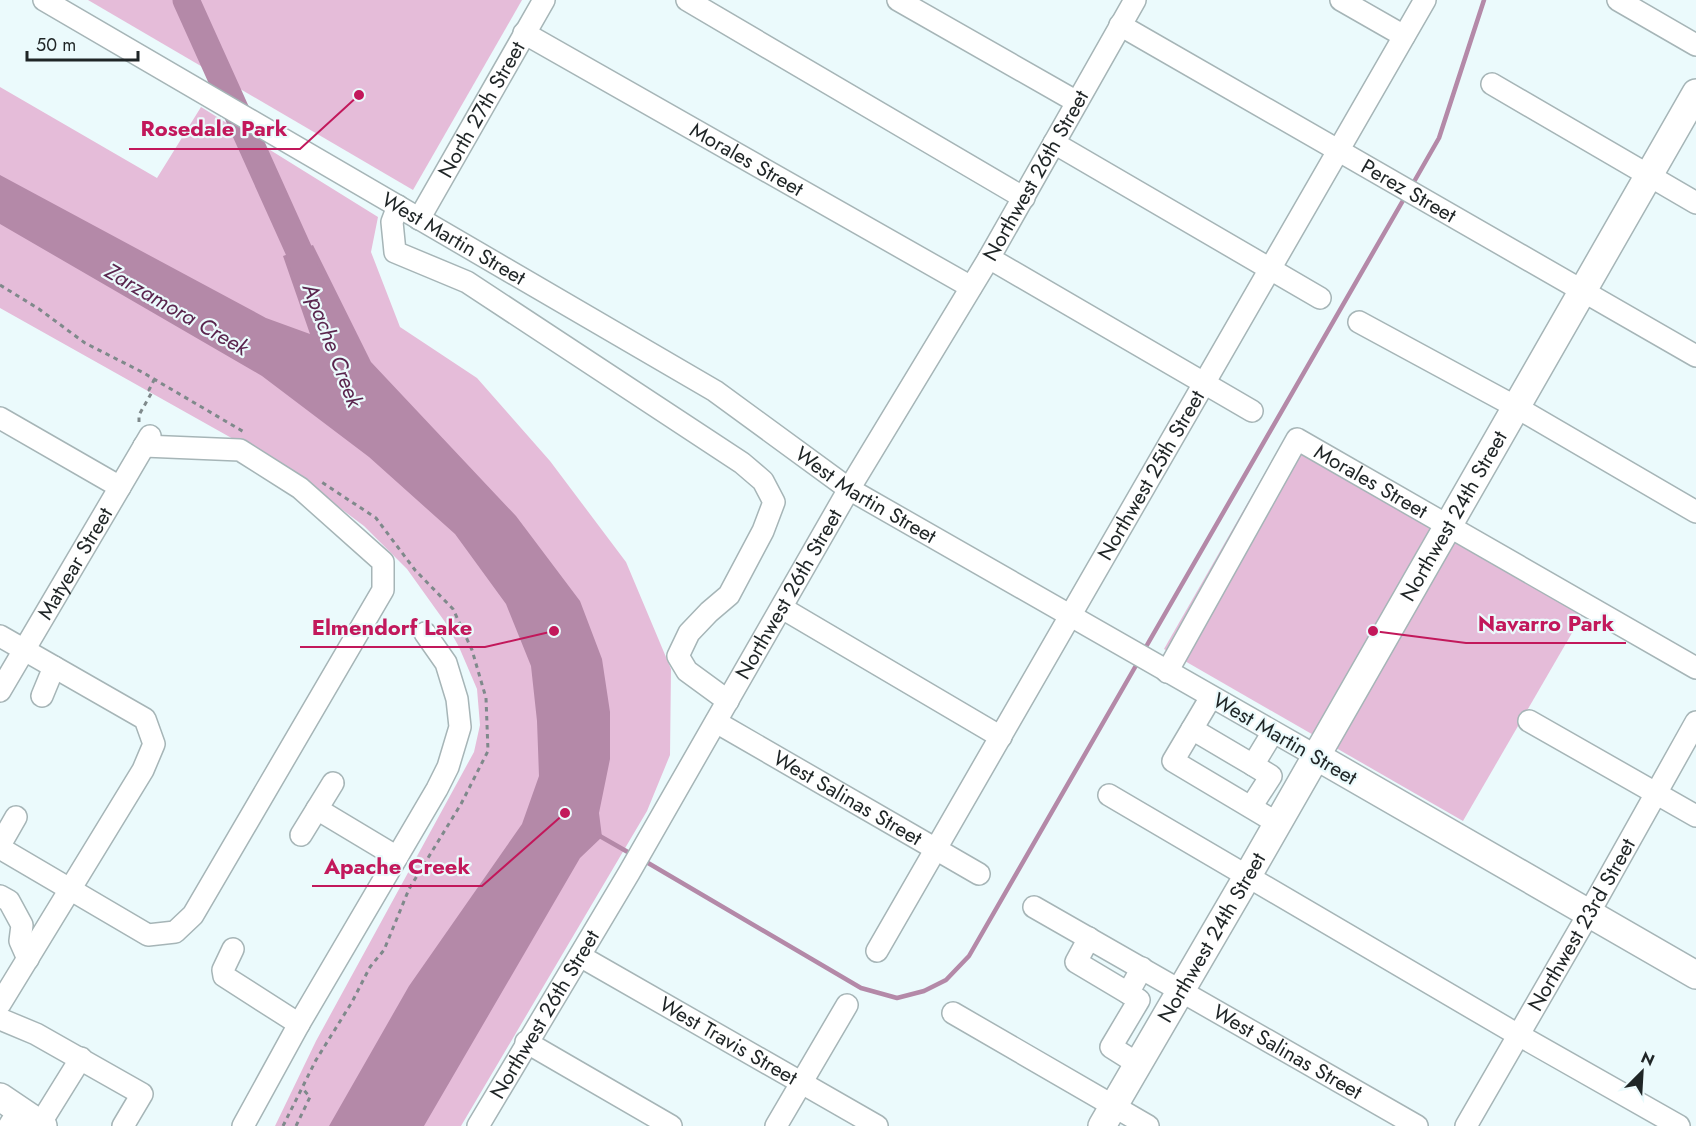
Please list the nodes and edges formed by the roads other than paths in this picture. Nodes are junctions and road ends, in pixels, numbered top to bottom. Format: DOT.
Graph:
graph roads {
  1 [pos="44,0"];
  2 [pos="544,0"];
  3 [pos="687,0"];
  4 [pos="898,0"];
  5 [pos="1135,0"];
  6 [pos="1341,0"];
  7 [pos="1425,0"];
  8 [pos="1618,0"];
  9 [pos="1120,25"];
  10 [pos="524,33"];
  11 [pos="1404,36"];
  12 [pos="1696,45"];
  13 [pos="1492,84"];
  14 [pos="1696,93"];
  15 [pos="1077,102"];
  16 [pos="1054,143"];
  17 [pos="1337,150"];
  18 [pos="1648,176"];
  19 [pos="1024,198"];
  20 [pos="1696,203"];
  21 [pos="398,206"];
  22 [pos="419,219"];
  23 [pos="989,258"];
  24 [pos="1271,269"];
  25 [pos="971,287"];
  26 [pos="1582,291"];
  27 [pos="1320,298"];
  28 [pos="1359,322"];
  29 [pos="1696,356"];
  30 [pos="1206,382"];
  31 [pos="1516,407"];
  32 [pos="1252,411"];
  33 [pos="0,418"];
  34 [pos="120,487"];
  35 [pos="849,489"];
  36 [pos="1696,512"];
  37 [pos="1448,524"];
  38 [pos="782,608"];
  39 [pos="1070,614"];
  40 [pos="425,633"];
  41 [pos="0,636"];
  42 [pos="24,650"];
  43 [pos="54,667"];
  44 [pos="1696,668"];
  45 [pos="1165,670"];
  46 [pos="0,691"];
  47 [pos="42,696"];
  48 [pos="1211,697"];
  49 [pos="728,701"];
  50 [pos="1529,721"];
  51 [pos="716,722"];
  52 [pos="1696,722"];
  53 [pos="1192,729"];
  54 [pos="1273,732"];
  55 [pos="1001,737"];
  56 [pos="1316,756"];
  57 [pos="1253,765"];
  58 [pos="333,783"];
  59 [pos="1656,793"];
  60 [pos="1109,795"];
  61 [pos="1251,807"];
  62 [pos="317,809"];
  63 [pos="1696,816"];
  64 [pos="16,817"];
  65 [pos="1277,823"];
  66 [pos="301,835"];
  67 [pos="0,847"];
  68 [pos="935,849"];
  69 [pos="397,857"];
  70 [pos="979,874"];
  71 [pos="1247,877"];
  72 [pos="71,890"];
  73 [pos="0,896"];
  74 [pos="1034,907"];
  75 [pos="1589,913"];
  76 [pos="1089,938"];
  77 [pos="233,949"];
  78 [pos="877,951"];
  79 [pos="580,956"];
  80 [pos="28,959"];
  81 [pos="1142,968"];
  82 [pos="1696,975"];
  83 [pos="1181,990"];
  84 [pos="1128,993"];
  85 [pos="0,1004"];
  86 [pos="847,1005"];
  87 [pos="953,1013"];
  88 [pos="0,1019"];
  89 [pos="299,1024"];
  90 [pos="1519,1035"];
  91 [pos="526,1042"];
  92 [pos="81,1058"];
  93 [pos="1138,1064"];
  94 [pos="801,1082"];
  95 [pos="1108,1116"];
  96 [pos="22,1117"];
  97 [pos="123,1126"];
  98 [pos="243,1126"];
  99 [pos="478,1126"];
  100 [pos="671,1126"];
  101 [pos="776,1126"];
  102 [pos="877,1126"];
  103 [pos="1149,1126"];
  104 [pos="1417,1126"];
  105 [pos="1466,1126"];
  106 [pos="1679,1126"];
  1 -- 21 [label="street, West Martin Street"];
  2 -- 10 [label="street, North 27th Street"];
  3 -- 19 [label="street"];
  4 -- 15 [label="street"];
  5 -- 9 [label="street, Northwest 26th Street"];
  6 -- 11 [label="street"];
  7 -- 11 [label="street, Northwest 25th Street"];
  8 -- 12 [label="street"];
  9 -- 15 [label="street, Northwest 26th Street"];
  9 -- 17 [label="street, Perez Street"];
  10 -- 22 [label="street, North 27th Street"];
  10 -- 25 [label="street, Morales Street"];
  11 -- 17 [label="street, Northwest 25th Street"];
  13 -- 18 [label="street"];
  14 -- 18 [label="main road, Northwest 24th Street"];
  15 -- 16 [label="street, Northwest 26th Street"];
  16 -- 19 [label="street, Northwest 26th Street"];
  16 -- 24 [label="street"];
  17 -- 24 [label="street, Northwest 25th Street"];
  17 -- 26 [label="street, Perez Street"];
  18 -- 20 [label="street"];
  18 -- 26 [label="main road, Northwest 24th Street"];
  19 -- 23 [label="street, Northwest 26th Street"];
  21 -- 22 [label="street, West Martin Street"];
  21 -- 49 [label="street"];
  22 -- 35 [label="street, West Martin Street"];
  23 -- 25 [label="street, Northwest 26th Street"];
  23 -- 30 [label="street"];
  24 -- 27 [label="street"];
  24 -- 30 [label="street, Northwest 25th Street"];
  25 -- 35 [label="street, Northwest 26th Street"];
  26 -- 29 [label="street, Perez Street"];
  26 -- 31 [label="main road, Northwest 24th Street"];
  28 -- 31 [label="street"];
  30 -- 32 [label="street"];
  30 -- 39 [label="street, Northwest 25th Street"];
  31 -- 36 [label="street"];
  31 -- 37 [label="main road, Northwest 24th Street"];
  33 -- 34 [label="street"];
  34 -- 42 [label="street, Matyear Street"];
  34 -- 72 [label="street, Matyear Street"];
  35 -- 38 [label="street, Northwest 26th Street"];
  35 -- 39 [label="street, West Martin Street"];
  37 -- 44 [label="street, Morales Street"];
  37 -- 45 [label="street, Morales Street"];
  37 -- 56 [label="main road, Northwest 24th Street"];
  38 -- 49 [label="street, Northwest 26th Street"];
  38 -- 55 [label="street"];
  39 -- 45 [label="street, West Martin Street"];
  39 -- 55 [label="street, Northwest 25th Street"];
  40 -- 69 [label="street"];
  41 -- 42 [label="street"];
  42 -- 43 [label="street"];
  42 -- 46 [label="street, Matyear Street"];
  43 -- 47 [label="street"];
  43 -- 72 [label="street"];
  45 -- 48 [label="street, West Martin Street"];
  48 -- 53 [label="street"];
  48 -- 54 [label="street, West Martin Street"];
  49 -- 51 [label="street, Northwest 26th Street"];
  50 -- 59 [label="street"];
  51 -- 68 [label="street, West Salinas Street"];
  51 -- 79 [label="street, Northwest 26th Street"];
  52 -- 59 [label="street, Northwest 23rd Street"];
  53 -- 57 [label="street"];
  53 -- 61 [label="street"];
  54 -- 56 [label="street, West Martin Street"];
  54 -- 57 [label="street"];
  55 -- 68 [label="street, Northwest 25th Street"];
  56 -- 65 [label="main road, Northwest 24th Street"];
  56 -- 75 [label="main road, West Martin Street"];
  57 -- 61 [label="street"];
  58 -- 62 [label="street"];
  59 -- 63 [label="street"];
  59 -- 75 [label="street, Northwest 23rd Street"];
  60 -- 71 [label="street"];
  61 -- 65 [label="street"];
  62 -- 66 [label="street"];
  62 -- 69 [label="street"];
  64 -- 67 [label="street"];
  65 -- 71 [label="main road, Northwest 24th Street"];
  67 -- 72 [label="street"];
  68 -- 70 [label="street, West Salinas Street"];
  68 -- 78 [label="street, Northwest 25th Street"];
  69 -- 89 [label="street"];
  71 -- 83 [label="main road, Northwest 24th Street"];
  71 -- 90 [label="street"];
  72 -- 80 [label="street"];
  73 -- 80 [label="street"];
  74 -- 76 [label="street, West Salinas Street"];
  75 -- 82 [label="main road, West Martin Street"];
  75 -- 90 [label="street, Northwest 23rd Street"];
  76 -- 81 [label="street, West Salinas Street"];
  76 -- 84 [label="street"];
  77 -- 89 [label="street"];
  79 -- 91 [label="street, Northwest 26th Street"];
  79 -- 94 [label="street, West Travis Street"];
  80 -- 85 [label="street"];
  81 -- 83 [label="street, West Salinas Street"];
  81 -- 84 [label="street"];
  83 -- 93 [label="main road, Northwest 24th Street"];
  83 -- 104 [label="street, West Salinas Street"];
  84 -- 93 [label="street"];
  86 -- 94 [label="street"];
  87 -- 95 [label="street"];
  88 -- 92 [label="street"];
  89 -- 98 [label="street"];
  90 -- 105 [label="street, Northwest 23rd Street"];
  90 -- 106 [label="street"];
  91 -- 99 [label="street, Northwest 26th Street"];
  91 -- 100 [label="street"];
  92 -- 96 [label="street"];
  92 -- 97 [label="street"];
  93 -- 95 [label="main road, Northwest 24th Street"];
  94 -- 101 [label="street"];
  94 -- 102 [label="street, West Travis Street"];
  95 -- 103 [label="street"];
}
